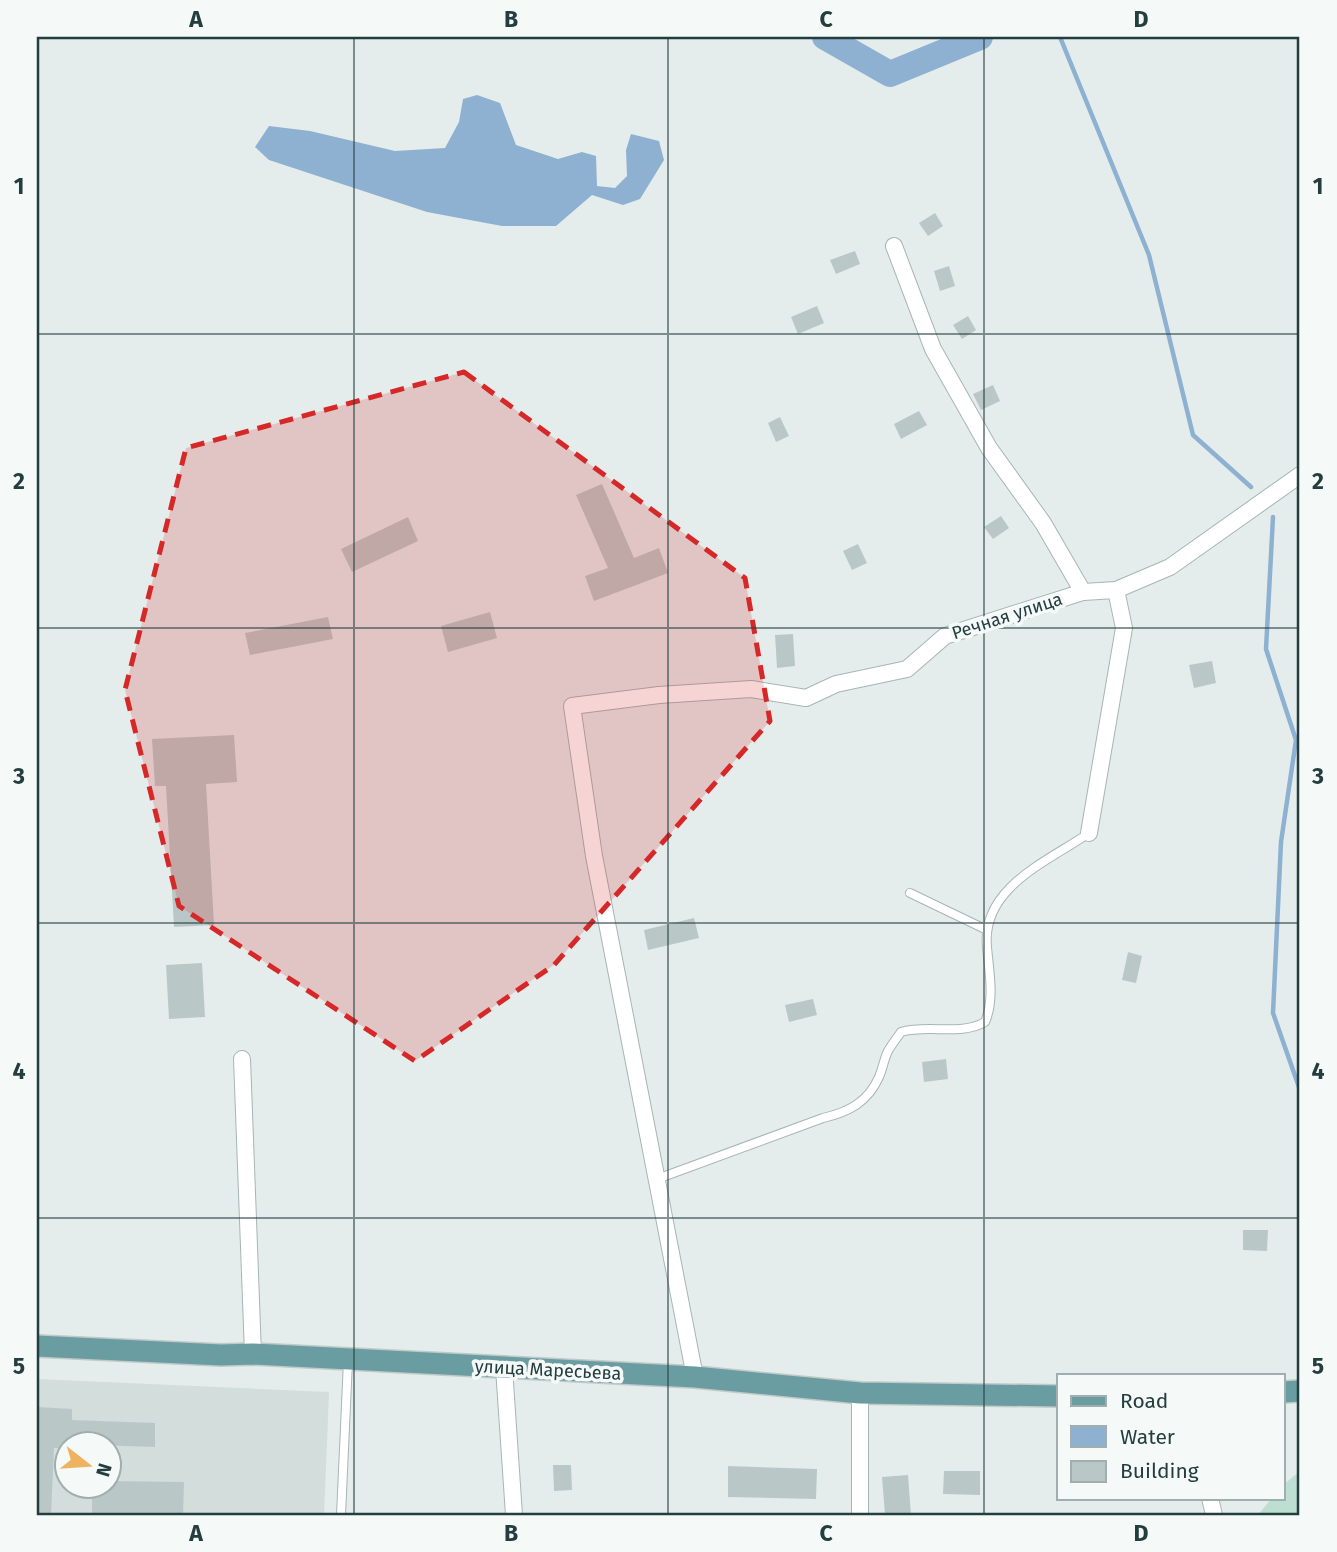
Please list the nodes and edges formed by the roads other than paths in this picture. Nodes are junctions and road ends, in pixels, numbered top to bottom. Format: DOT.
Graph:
graph roads {
  1 [pos="894,246"];
  2 [pos="1300,475"];
  3 [pos="1116,590"];
  4 [pos="1083,592"];
  5 [pos="1089,833"];
  6 [pos="909,893"];
  7 [pos="987,930"];
  8 [pos="242,1059"];
  9 [pos="657,1179"];
  10 [pos="37,1346"];
  11 [pos="253,1354"];
  12 [pos="348,1360"];
  13 [pos="504,1368"];
  14 [pos="695,1377"];
  15 [pos="860,1393"];
  16 [pos="1057,1396"];
  17 [pos="341,1515"];
  18 [pos="514,1515"];
  19 [pos="860,1515"];
  1 -- 4 [label="street"];
  2 -- 3 [label="street, Речная улица"];
  3 -- 4 [label="street, Речная улица"];
  3 -- 5 [label="street"];
  4 -- 9 [label="street, Речная улица"];
  5 -- 7 [label="lane"];
  6 -- 7 [label="lane"];
  7 -- 9 [label="lane"];
  8 -- 11 [label="street"];
  9 -- 14 [label="street"];
  10 -- 11 [label="main road, улица Маресьева"];
  11 -- 12 [label="main road, улица Маресьева"];
  12 -- 13 [label="main road, улица Маресьева"];
  12 -- 17 [label="lane"];
  13 -- 14 [label="main road, улица Маресьева"];
  13 -- 18 [label="street"];
  14 -- 15 [label="main road, улица Маресьева"];
  15 -- 16 [label="main road, улица Маресьева"];
  15 -- 19 [label="street"];
}
